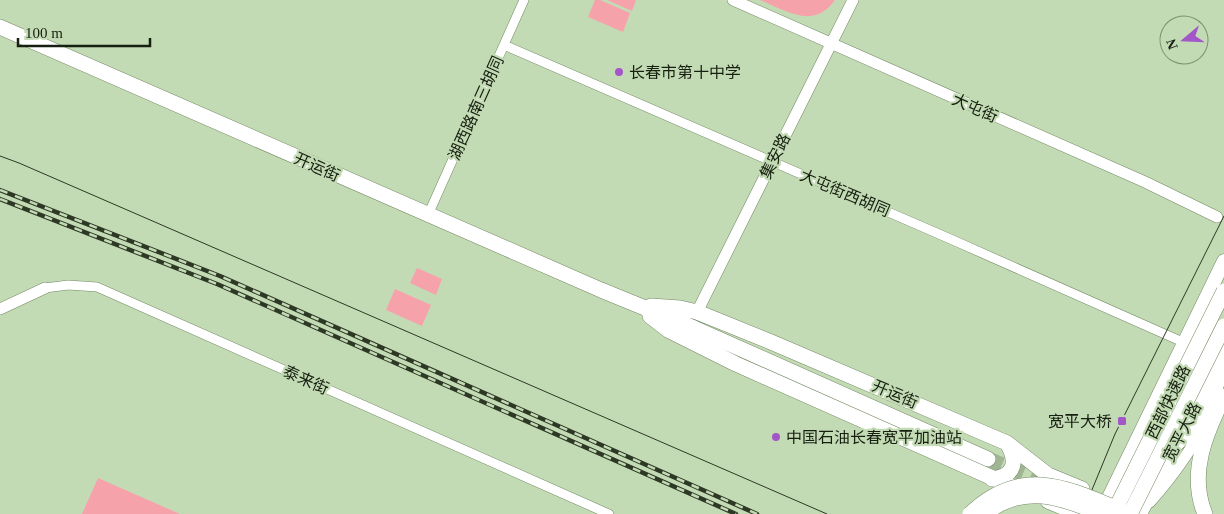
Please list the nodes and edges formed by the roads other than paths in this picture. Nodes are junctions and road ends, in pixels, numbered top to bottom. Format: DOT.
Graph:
graph roads {
  1 [pos="524,0"];
  2 [pos="733,0"];
  3 [pos="853,0"];
  4 [pos="0,27"];
  5 [pos="830,44"];
  6 [pos="504,46"];
  7 [pos="772,162"];
  8 [pos="428,215"];
  9 [pos="1217,217"];
  10 [pos="1224,261"];
  11 [pos="45,288"];
  12 [pos="1224,291"];
  13 [pos="634,305"];
  14 [pos="0,309"];
  15 [pos="696,312"];
  16 [pos="1224,326"];
  17 [pos="1185,343"];
  18 [pos="1224,350"];
  19 [pos="1224,369"];
  20 [pos="1224,385"];
  21 [pos="1224,396"];
  22 [pos="1007,443"];
  23 [pos="1176,444"];
  24 [pos="988,459"];
  25 [pos="992,479"];
  26 [pos="1111,507"];
  27 [pos="609,514"];
  28 [pos="970,514"];
  29 [pos="986,514"];
  30 [pos="1079,514"];
  31 [pos="1101,514"];
  32 [pos="1137,514"];
  33 [pos="1205,514"];
  1 -- 6 [label="street, 湖西路南三胡同"];
  2 -- 5 [label="street, 大屯街"];
  3 -- 5 [label="street, 集安路"];
  4 -- 8 [label="main road, 开运街"];
  5 -- 7 [label="street, 集安路"];
  5 -- 9 [label="street, 大屯街"];
  6 -- 7 [label="street, 大屯街西胡同"];
  6 -- 8 [label="street, 湖西路南三胡同"];
  7 -- 15 [label="street, 集安路"];
  7 -- 17 [label="street, 大屯街西胡同"];
  8 -- 13 [label="main road, 开运街"];
  10 -- 17 [label="main road"];
  11 -- 14 [label="street, 泰来街"];
  11 -- 27 [label="street, 泰来街"];
  12 -- 26 [label="main road, 西部快速路, bridge"];
  13 -- 15 [label="main road, 开运街"];
  13 -- 24 [label="main road, 开运街"];
  13 -- 25 [label="main road, 开运街"];
  15 -- 22 [label="main road, 开运街"];
  16 -- 32 [label="main road, 西部快速路, bridge"];
  17 -- 26 [label="main road"];
  18 -- 23 [label="main road, 宽平大路"];
  19 -- 23 [label="main road"];
  20 -- 32 [label="street"];
  21 -- 33 [label="main road"];
  22 -- 25 [label="main road"];
  22 -- 26 [label="main road, 开运街"];
  23 -- 32 [label="main road, 宽平大路"];
  25 -- 30 [label="main road, 开运街"];
  26 -- 31 [label="main road"];
  26 -- 32 [label="main road, 开运街"];
  28 -- 32 [label="main road, bridge"];
  29 -- 31 [label="main road, bridge"];
}
